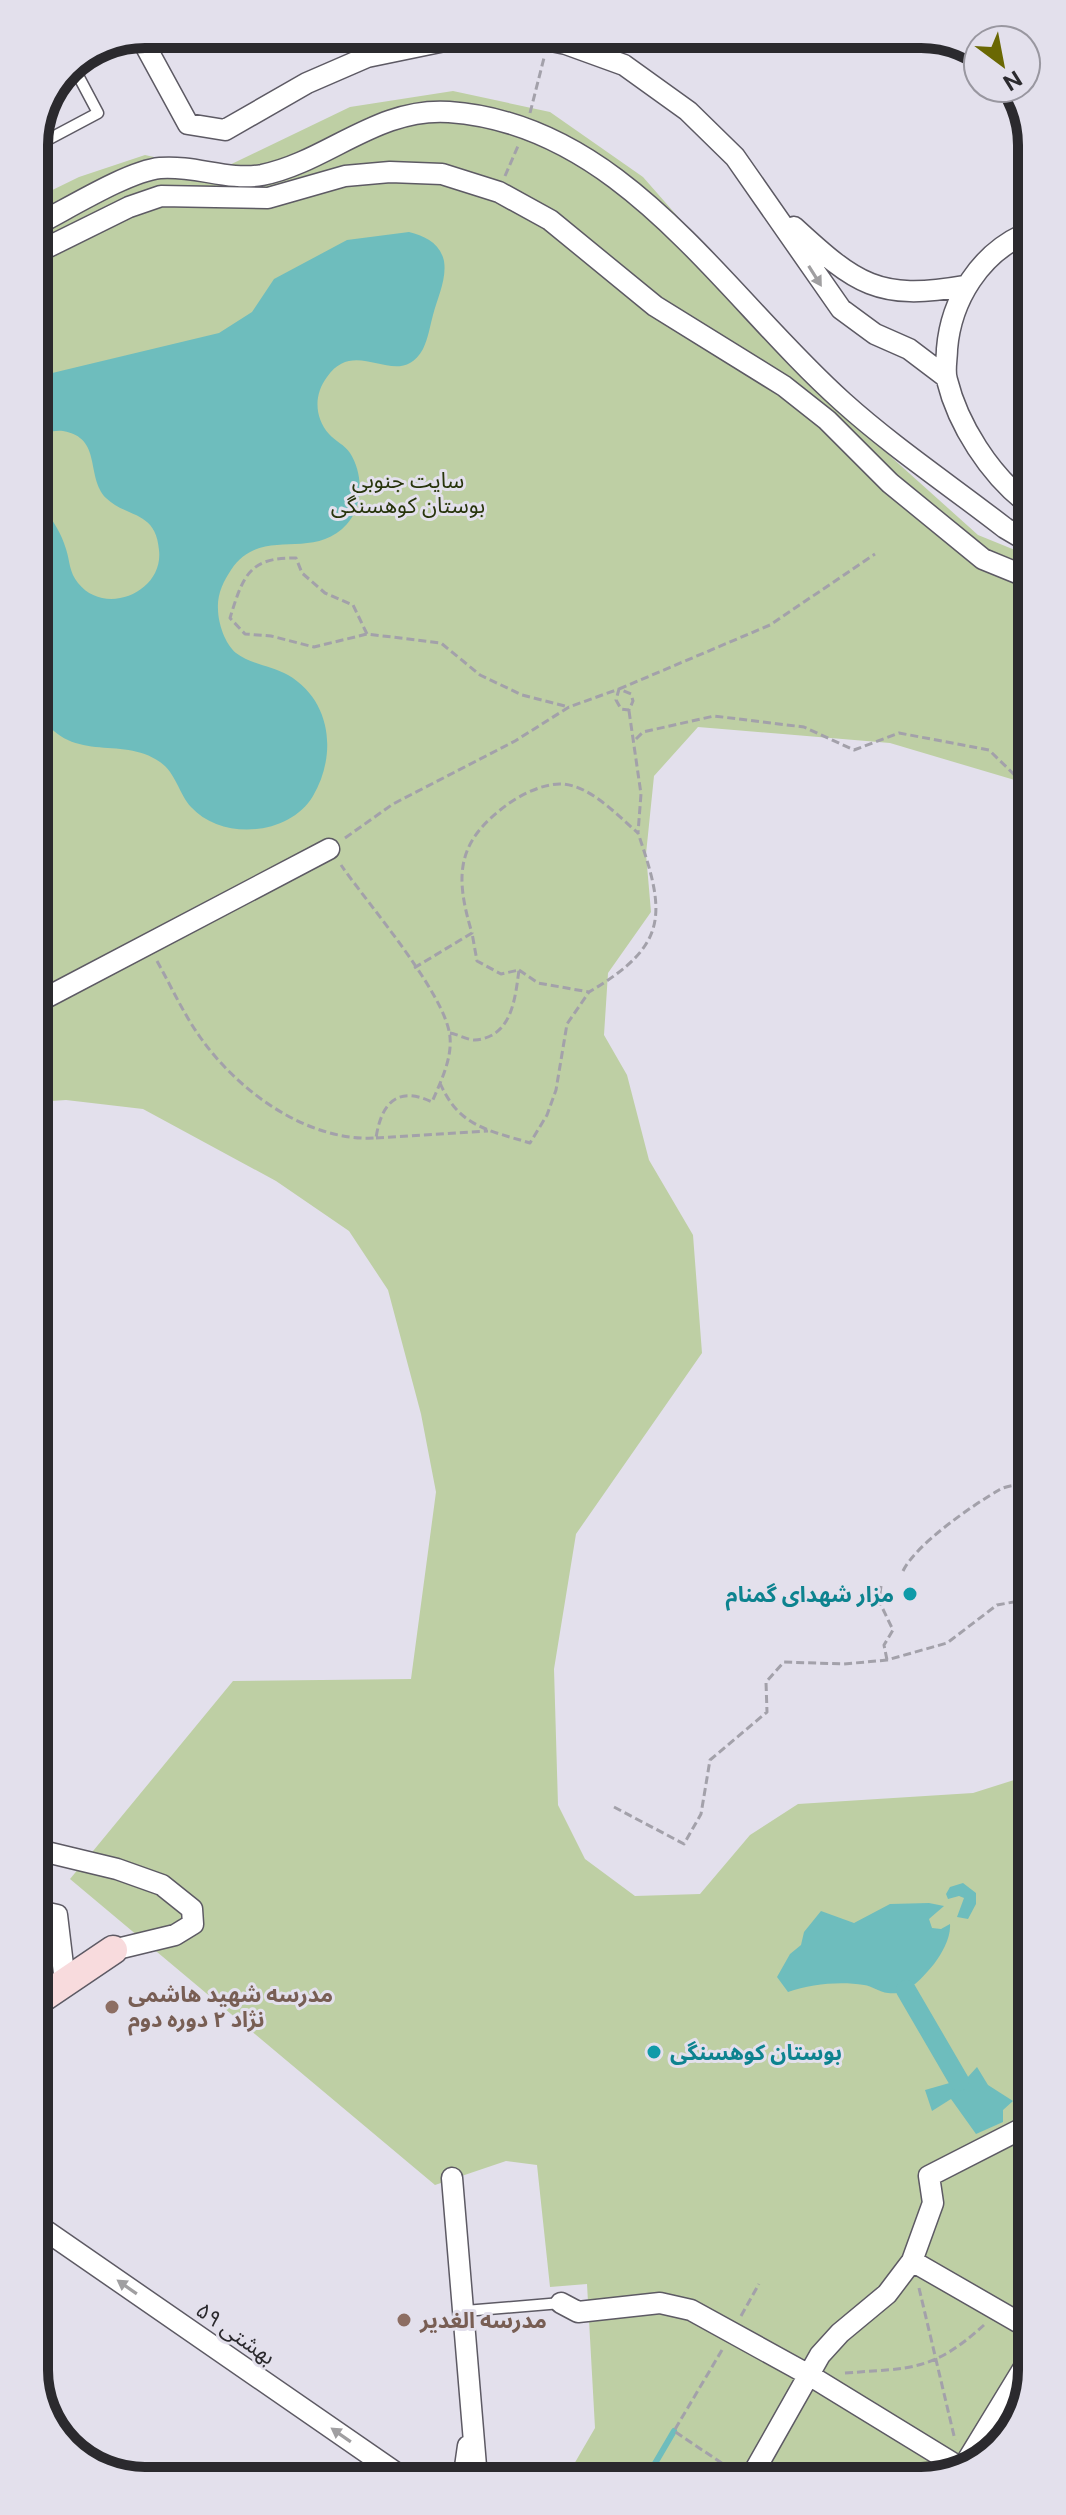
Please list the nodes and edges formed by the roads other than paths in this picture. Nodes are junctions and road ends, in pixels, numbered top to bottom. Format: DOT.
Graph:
graph roads {
  1 [pos="147,48"];
  2 [pos="411,48"];
  3 [pos="575,48"];
  4 [pos="78,75"];
  5 [pos="48,140"];
  6 [pos="774,210"];
  7 [pos="48,219"];
  8 [pos="1018,239"];
  9 [pos="48,247"];
  10 [pos="964,286"];
  11 [pos="946,377"];
  12 [pos="1018,494"];
  13 [pos="1018,535"];
  14 [pos="1018,573"];
  15 [pos="329,849"];
  16 [pos="48,997"];
  17 [pos="48,1852"];
  18 [pos="48,1913"];
  19 [pos="113,1950"];
  20 [pos="65,1982"];
  21 [pos="48,1994"];
  22 [pos="1018,2131"];
  23 [pos="452,2178"];
  24 [pos="48,2232"];
  25 [pos="912,2261"];
  26 [pos="561,2303"];
  27 [pos="465,2311"];
  28 [pos="1018,2322"];
  29 [pos="809,2375"];
  30 [pos="1017,2379"];
  31 [pos="473,2406"];
  32 [pos="974,2451"];
  33 [pos="952,2462"];
  34 [pos="388,2467"];
  35 [pos="465,2467"];
  36 [pos="476,2467"];
  37 [pos="757,2467"];
  1 -- 2 [label="street"];
  3 -- 6 [label="street"];
  4 -- 5 [label="lane"];
  6 -- 10 [label="street"];
  6 -- 11 [label="street, one-way"];
  7 -- 13 [label="street"];
  8 -- 10 [label="street"];
  9 -- 14 [label="street"];
  10 -- 11 [label="street"];
  11 -- 12 [label="street"];
  15 -- 16 [label="street"];
  17 -- 19 [label="street"];
  18 -- 20 [label="street"];
  19 -- 20 [label="street"];
  20 -- 21 [label="street"];
  22 -- 25 [label="street"];
  23 -- 27 [label="street"];
  34 -- 24 [label="street, بهشتی ۵۹, one-way"];
  25 -- 28 [label="street"];
  25 -- 29 [label="street"];
  26 -- 27 [label="lane"];
  26 -- 29 [label="street"];
  27 -- 31 [label="street"];
  29 -- 33 [label="street"];
  29 -- 37 [label="street"];
  30 -- 32 [label="street"];
  31 -- 35 [label="street"];
  31 -- 36 [label="street"];
}
